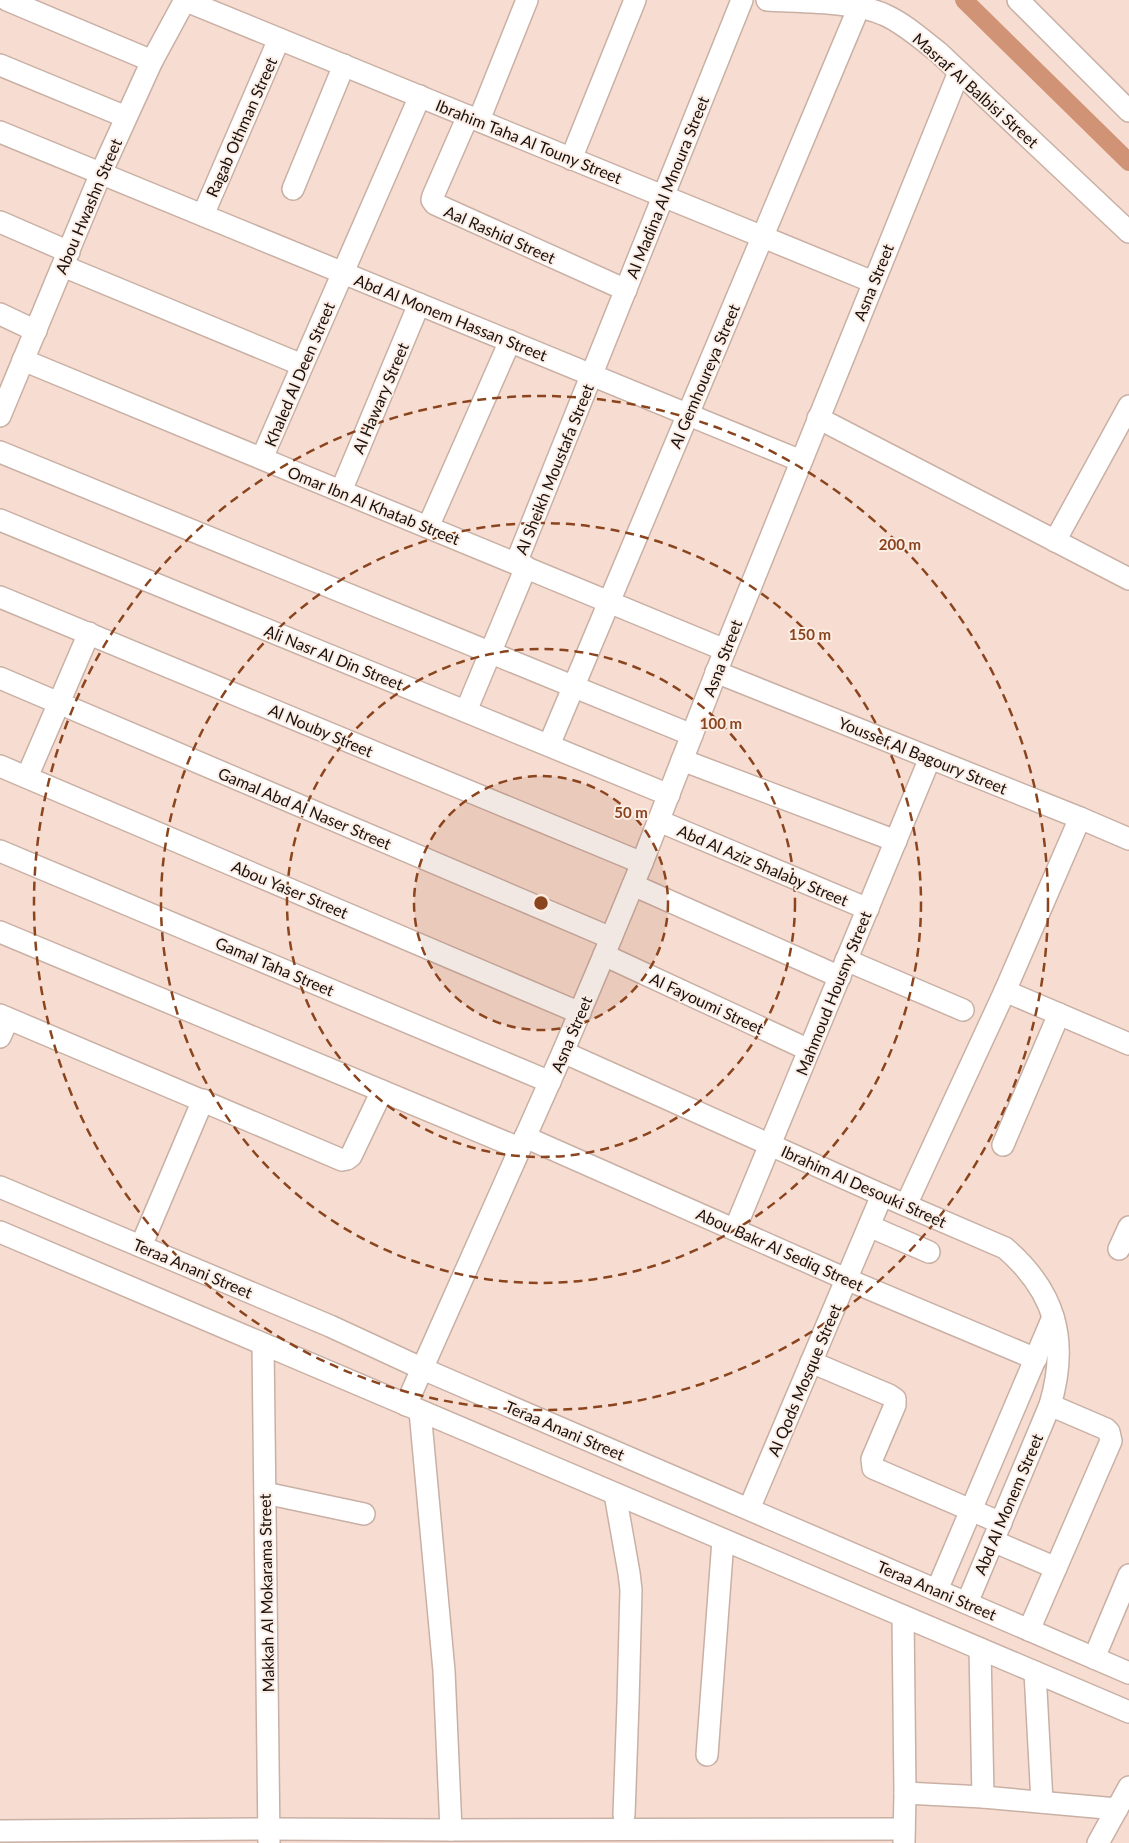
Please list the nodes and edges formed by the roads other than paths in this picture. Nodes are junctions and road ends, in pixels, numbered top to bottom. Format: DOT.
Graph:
graph roads {
  1 [pos="7,0"];
  2 [pos="185,0"];
  3 [pos="527,0"];
  4 [pos="636,0"];
  5 [pos="742,0"];
  6 [pos="767,0"];
  7 [pos="1018,0"];
  8 [pos="859,6"];
  9 [pos="279,39"];
  10 [pos="152,61"];
  11 [pos="0,65"];
  12 [pos="344,65"];
  13 [pos="959,72"];
  14 [pos="420,96"];
  15 [pos="1129,111"];
  16 [pos="126,117"];
  17 [pos="473,118"];
  18 [pos="0,132"];
  19 [pos="571,158"];
  20 [pos="101,173"];
  21 [pos="293,189"];
  22 [pos="664,196"];
  23 [pos="203,215"];
  24 [pos="0,222"];
  25 [pos="1129,232"];
  26 [pos="763,237"];
  27 [pos="66,259"];
  28 [pos="342,272"];
  29 [pos="874,282"];
  30 [pos="626,290"];
  31 [pos="419,304"];
  32 [pos="0,314"];
  33 [pos="36,331"];
  34 [pos="510,341"];
  35 [pos="23,360"];
  36 [pos="302,365"];
  37 [pos="592,375"];
  38 [pos="2,405"];
  39 [pos="1129,406"];
  40 [pos="688,414"];
  41 [pos="818,418"];
  42 [pos="0,452"];
  43 [pos="262,458"];
  44 [pos="801,461"];
  45 [pos="341,491"];
  46 [pos="0,520"];
  47 [pos="428,527"];
  48 [pos="1055,541"];
  49 [pos="521,565"];
  50 [pos="1129,578"];
  51 [pos="0,597"];
  52 [pos="610,602"];
  53 [pos="89,633"];
  54 [pos="725,650"];
  55 [pos="490,652"];
  56 [pos="716,672"];
  57 [pos="0,678"];
  58 [pos="574,686"];
  59 [pos="59,704"];
  60 [pos="466,711"];
  61 [pos="692,735"];
  62 [pos="549,746"];
  63 [pos="930,758"];
  64 [pos="682,760"];
  65 [pos="0,766"];
  66 [pos="27,777"];
  67 [pos="669,795"];
  68 [pos="1080,818"];
  69 [pos="658,820"];
  70 [pos="1129,839"];
  71 [pos="896,841"];
  72 [pos="0,851"];
  73 [pos="642,863"];
  74 [pos="633,885"];
  75 [pos="868,908"];
  76 [pos="0,932"];
  77 [pos="608,947"];
  78 [pos="843,968"];
  79 [pos="1004,991"];
  80 [pos="963,1010"];
  81 [pos="580,1013"];
  82 [pos="1059,1014"];
  83 [pos="3,1024"];
  84 [pos="1129,1044"];
  85 [pos="809,1050"];
  86 [pos="563,1052"];
  87 [pos="550,1082"];
  88 [pos="382,1091"];
  89 [pos="203,1100"];
  90 [pos="522,1142"];
  91 [pos="770,1145"];
  92 [pos="1002,1145"];
  93 [pos="0,1187"];
  94 [pos="882,1195"];
  95 [pos="906,1205"];
  96 [pos="869,1226"];
  97 [pos="1129,1227"];
  98 [pos="735,1228"];
  99 [pos="0,1232"];
  100 [pos="141,1246"];
  101 [pos="1119,1249"];
  102 [pos="928,1252"];
  103 [pos="846,1279"];
  104 [pos="1053,1317"];
  105 [pos="263,1344"];
  106 [pos="1036,1358"];
  107 [pos="811,1362"];
  108 [pos="422,1368"];
  109 [pos="1050,1405"];
  110 [pos="413,1408"];
  111 [pos="994,1457"];
  112 [pos="1023,1470"];
  113 [pos="265,1493"];
  114 [pos="615,1494"];
  115 [pos="749,1509"];
  116 [pos="971,1510"];
  117 [pos="364,1514"];
  118 [pos="997,1532"];
  119 [pos="723,1540"];
  120 [pos="1056,1568"];
  121 [pos="1129,1575"];
  122 [pos="937,1590"];
  123 [pos="967,1603"];
  124 [pos="904,1616"];
  125 [pos="1029,1630"];
  126 [pos="980,1649"];
  127 [pos="1094,1658"];
  128 [pos="1035,1672"];
  129 [pos="1129,1673"];
  130 [pos="1129,1712"];
  131 [pos="707,1755"];
  132 [pos="1129,1787"];
  133 [pos="905,1793"];
  134 [pos="983,1797"];
  135 [pos="1042,1802"];
  136 [pos="1117,1809"];
  137 [pos="624,1815"];
  138 [pos="450,1830"];
  139 [pos="0,1831"];
  140 [pos="269,1836"];
  141 [pos="904,1836"];
  142 [pos="1098,1843"];
  1 -- 10 [label="street"];
  2 -- 9 [label="street, Ibrahim Taha Al Touny Street"];
  2 -- 10 [label="street, Abou Hwashn Street"];
  3 -- 17 [label="street"];
  4 -- 19 [label="street"];
  5 -- 22 [label="street, Al Madina Al Mnoura Street"];
  6 -- 8 [label="street, Masraf Al Balbisi Street"];
  7 -- 15 [label="street"];
  8 -- 13 [label="street, Masraf Al Balbisi Street"];
  8 -- 26 [label="street, Al Gemhoureya Street"];
  9 -- 12 [label="street, Ibrahim Taha Al Touny Street"];
  9 -- 23 [label="street, Ragab Othman Street"];
  10 -- 16 [label="street, Abou Hwashn Street"];
  11 -- 16 [label="street"];
  12 -- 14 [label="street, Ibrahim Taha Al Touny Street"];
  12 -- 21 [label="street"];
  13 -- 25 [label="street, Masraf Al Balbisi Street"];
  13 -- 29 [label="street, Asna Street"];
  14 -- 17 [label="street, Ibrahim Taha Al Touny Street"];
  14 -- 28 [label="street, Khaled Al Deen Street"];
  16 -- 20 [label="street, Abou Hwashn Street"];
  17 -- 19 [label="street, Ibrahim Taha Al Touny Street"];
  17 -- 30 [label="street, Aal Rashid Street"];
  18 -- 20 [label="street, Abd Al Monem Hassan Street"];
  19 -- 22 [label="street, Ibrahim Taha Al Touny Street"];
  20 -- 23 [label="street, Abd Al Monem Hassan Street"];
  20 -- 27 [label="street, Abou Hwashn Street"];
  22 -- 26 [label="street, Ibrahim Taha Al Touny Street"];
  22 -- 30 [label="street, Al Madina Al Mnoura Street"];
  23 -- 28 [label="street, Abd Al Monem Hassan Street"];
  24 -- 27 [label="street"];
  26 -- 29 [label="street, Ibrahim Taha Al Touny Street"];
  26 -- 40 [label="street, Al Gemhoureya Street"];
  27 -- 33 [label="street, Abou Hwashn Street"];
  27 -- 36 [label="street"];
  28 -- 31 [label="street, Abd Al Monem Hassan Street"];
  28 -- 36 [label="street, Khaled Al Deen Street"];
  29 -- 41 [label="street, Asna Street"];
  30 -- 37 [label="street, Al Madina Al Mnoura Street"];
  31 -- 34 [label="street, Abd Al Monem Hassan Street"];
  31 -- 45 [label="street, Al Hawary Street"];
  32 -- 33 [label="street"];
  33 -- 35 [label="street, Abou Hwashn Street"];
  34 -- 37 [label="street, Abd Al Monem Hassan Street"];
  34 -- 47 [label="street"];
  35 -- 38 [label="street, Abou Hwashn Street"];
  35 -- 43 [label="street, Omar Ibn Al Khatab Street"];
  36 -- 43 [label="street, Khaled Al Deen Street"];
  37 -- 40 [label="street, Abd Al Monem Hassan Street"];
  37 -- 49 [label="street, Al Sheikh Moustafa Street"];
  39 -- 48 [label="street"];
  40 -- 44 [label="street, Abd Al Monem Hassan Street"];
  40 -- 52 [label="street, Al Gemhoureya Street"];
  41 -- 44 [label="street, Asna Street"];
  41 -- 48 [label="street"];
  42 -- 55 [label="street"];
  43 -- 45 [label="street, Omar Ibn Al Khatab Street"];
  44 -- 54 [label="street, Asna Street"];
  45 -- 47 [label="street, Omar Ibn Al Khatab Street"];
  46 -- 60 [label="street, Ali Nasr Al Din Street"];
  47 -- 49 [label="street, Omar Ibn Al Khatab Street"];
  48 -- 50 [label="street"];
  49 -- 52 [label="street, Omar Ibn Al Khatab Street"];
  49 -- 55 [label="street, Al Sheikh Moustafa Street"];
  51 -- 53 [label="street, Al Nouby Street"];
  52 -- 54 [label="street, Omar Ibn Al Khatab Street"];
  52 -- 58 [label="street, Al Gemhoureya Street"];
  53 -- 59 [label="street"];
  53 -- 73 [label="street, Al Nouby Street"];
  54 -- 56 [label="street, Asna Street"];
  55 -- 58 [label="street"];
  55 -- 60 [label="street, Al Sheikh Moustafa Street"];
  56 -- 61 [label="street, Asna Street"];
  56 -- 63 [label="street, Youssef Al Bagoury Street"];
  57 -- 59 [label="street, Gamal Abd Al Naser Street"];
  58 -- 61 [label="street"];
  58 -- 62 [label="street, Al Gemhoureya Street"];
  59 -- 66 [label="street"];
  59 -- 77 [label="street, Gamal Abd Al Naser Street"];
  60 -- 62 [label="street, Ali Nasr Al Din Street"];
  61 -- 64 [label="street, Asna Street"];
  62 -- 67 [label="street, Ali Nasr Al Din Street"];
  63 -- 68 [label="street, Youssef Al Bagoury Street"];
  63 -- 71 [label="street, Mahmoud Housny Street"];
  64 -- 67 [label="street, Asna Street"];
  64 -- 71 [label="street"];
  65 -- 66 [label="street, Abou Yaser Street"];
  66 -- 81 [label="street, Abou Yaser Street"];
  67 -- 69 [label="street, Asna Street"];
  68 -- 70 [label="street, Youssef Al Bagoury Street"];
  68 -- 79 [label="street"];
  69 -- 73 [label="street, Asna Street"];
  69 -- 75 [label="street, Abd Al Aziz Shalaby Street"];
  71 -- 75 [label="street, Mahmoud Housny Street"];
  72 -- 87 [label="street, Gamal Taha Street"];
  73 -- 74 [label="street, Asna Street"];
  74 -- 77 [label="street, Asna Street"];
  74 -- 78 [label="street"];
  75 -- 78 [label="street, Mahmoud Housny Street"];
  76 -- 88 [label="street, Abou Bakr Al Sediq Street"];
  77 -- 81 [label="street, Asna Street"];
  77 -- 85 [label="street, Al Fayoumi Street"];
  78 -- 80 [label="street"];
  78 -- 85 [label="street, Mahmoud Housny Street"];
  79 -- 82 [label="street"];
  79 -- 95 [label="street"];
  81 -- 86 [label="street, Asna Street"];
  82 -- 84 [label="street"];
  82 -- 92 [label="street"];
  83 -- 89 [label="street"];
  85 -- 91 [label="street, Mahmoud Housny Street"];
  86 -- 87 [label="street, Asna Street"];
  86 -- 91 [label="street, Ibrahim Al Desouki Street"];
  87 -- 90 [label="street, Asna Street"];
  88 -- 89 [label="street"];
  88 -- 90 [label="street, Abou Bakr Al Sediq Street"];
  89 -- 100 [label="street"];
  90 -- 98 [label="street, Abou Bakr Al Sediq Street"];
  90 -- 108 [label="street, Asna Street"];
  91 -- 94 [label="street, Ibrahim Al Desouki Street"];
  91 -- 98 [label="street, Mahmoud Housny Street"];
  93 -- 100 [label="street, Teraa Anani Street"];
  94 -- 95 [label="street, Ibrahim Al Desouki Street"];
  94 -- 96 [label="street, Al Qods Mosque Street"];
  95 -- 104 [label="street, Ibrahim Al Desouki Street"];
  96 -- 102 [label="street"];
  96 -- 103 [label="street, Al Qods Mosque Street"];
  97 -- 101 [label="street"];
  98 -- 103 [label="street, Abou Bakr Al Sediq Street"];
  99 -- 105 [label="street"];
  100 -- 108 [label="street, Teraa Anani Street"];
  103 -- 106 [label="street, Abou Bakr Al Sediq Street"];
  103 -- 107 [label="street, Al Qods Mosque Street"];
  104 -- 106 [label="street"];
  104 -- 109 [label="street, Ibrahim Al Desouki Street"];
  105 -- 110 [label="street"];
  105 -- 113 [label="street, Makkah Al Mokarama Street"];
  106 -- 111 [label="street"];
  107 -- 115 [label="street, Al Qods Mosque Street"];
  107 -- 116 [label="street"];
  108 -- 110 [label="street, Asna Street"];
  108 -- 115 [label="street, Teraa Anani Street"];
  109 -- 112 [label="street, Abd Al Monem Street"];
  109 -- 120 [label="street"];
  110 -- 114 [label="street"];
  110 -- 138 [label="street"];
  111 -- 112 [label="street"];
  111 -- 116 [label="street"];
  112 -- 118 [label="street, Abd Al Monem Street"];
  113 -- 117 [label="street"];
  113 -- 140 [label="street, Makkah Al Mokarama Street"];
  114 -- 119 [label="street"];
  114 -- 137 [label="street"];
  115 -- 122 [label="street, Teraa Anani Street"];
  116 -- 118 [label="street"];
  116 -- 122 [label="street"];
  118 -- 120 [label="street"];
  118 -- 123 [label="street, Abd Al Monem Street"];
  119 -- 124 [label="street"];
  119 -- 131 [label="street"];
  120 -- 125 [label="street"];
  121 -- 127 [label="street"];
  122 -- 123 [label="street, Teraa Anani Street"];
  123 -- 125 [label="street, Teraa Anani Street"];
  124 -- 126 [label="street"];
  124 -- 133 [label="street"];
  125 -- 127 [label="street, Teraa Anani Street"];
  126 -- 128 [label="street"];
  126 -- 134 [label="street"];
  127 -- 129 [label="street, Teraa Anani Street"];
  128 -- 130 [label="street"];
  128 -- 135 [label="street"];
  132 -- 136 [label="street"];
  133 -- 134 [label="street"];
  133 -- 141 [label="street"];
  134 -- 135 [label="street"];
  135 -- 136 [label="street"];
  136 -- 142 [label="street"];
  138 -- 140 [label="street"];
  138 -- 141 [label="street"];
  139 -- 140 [label="street"];
}
